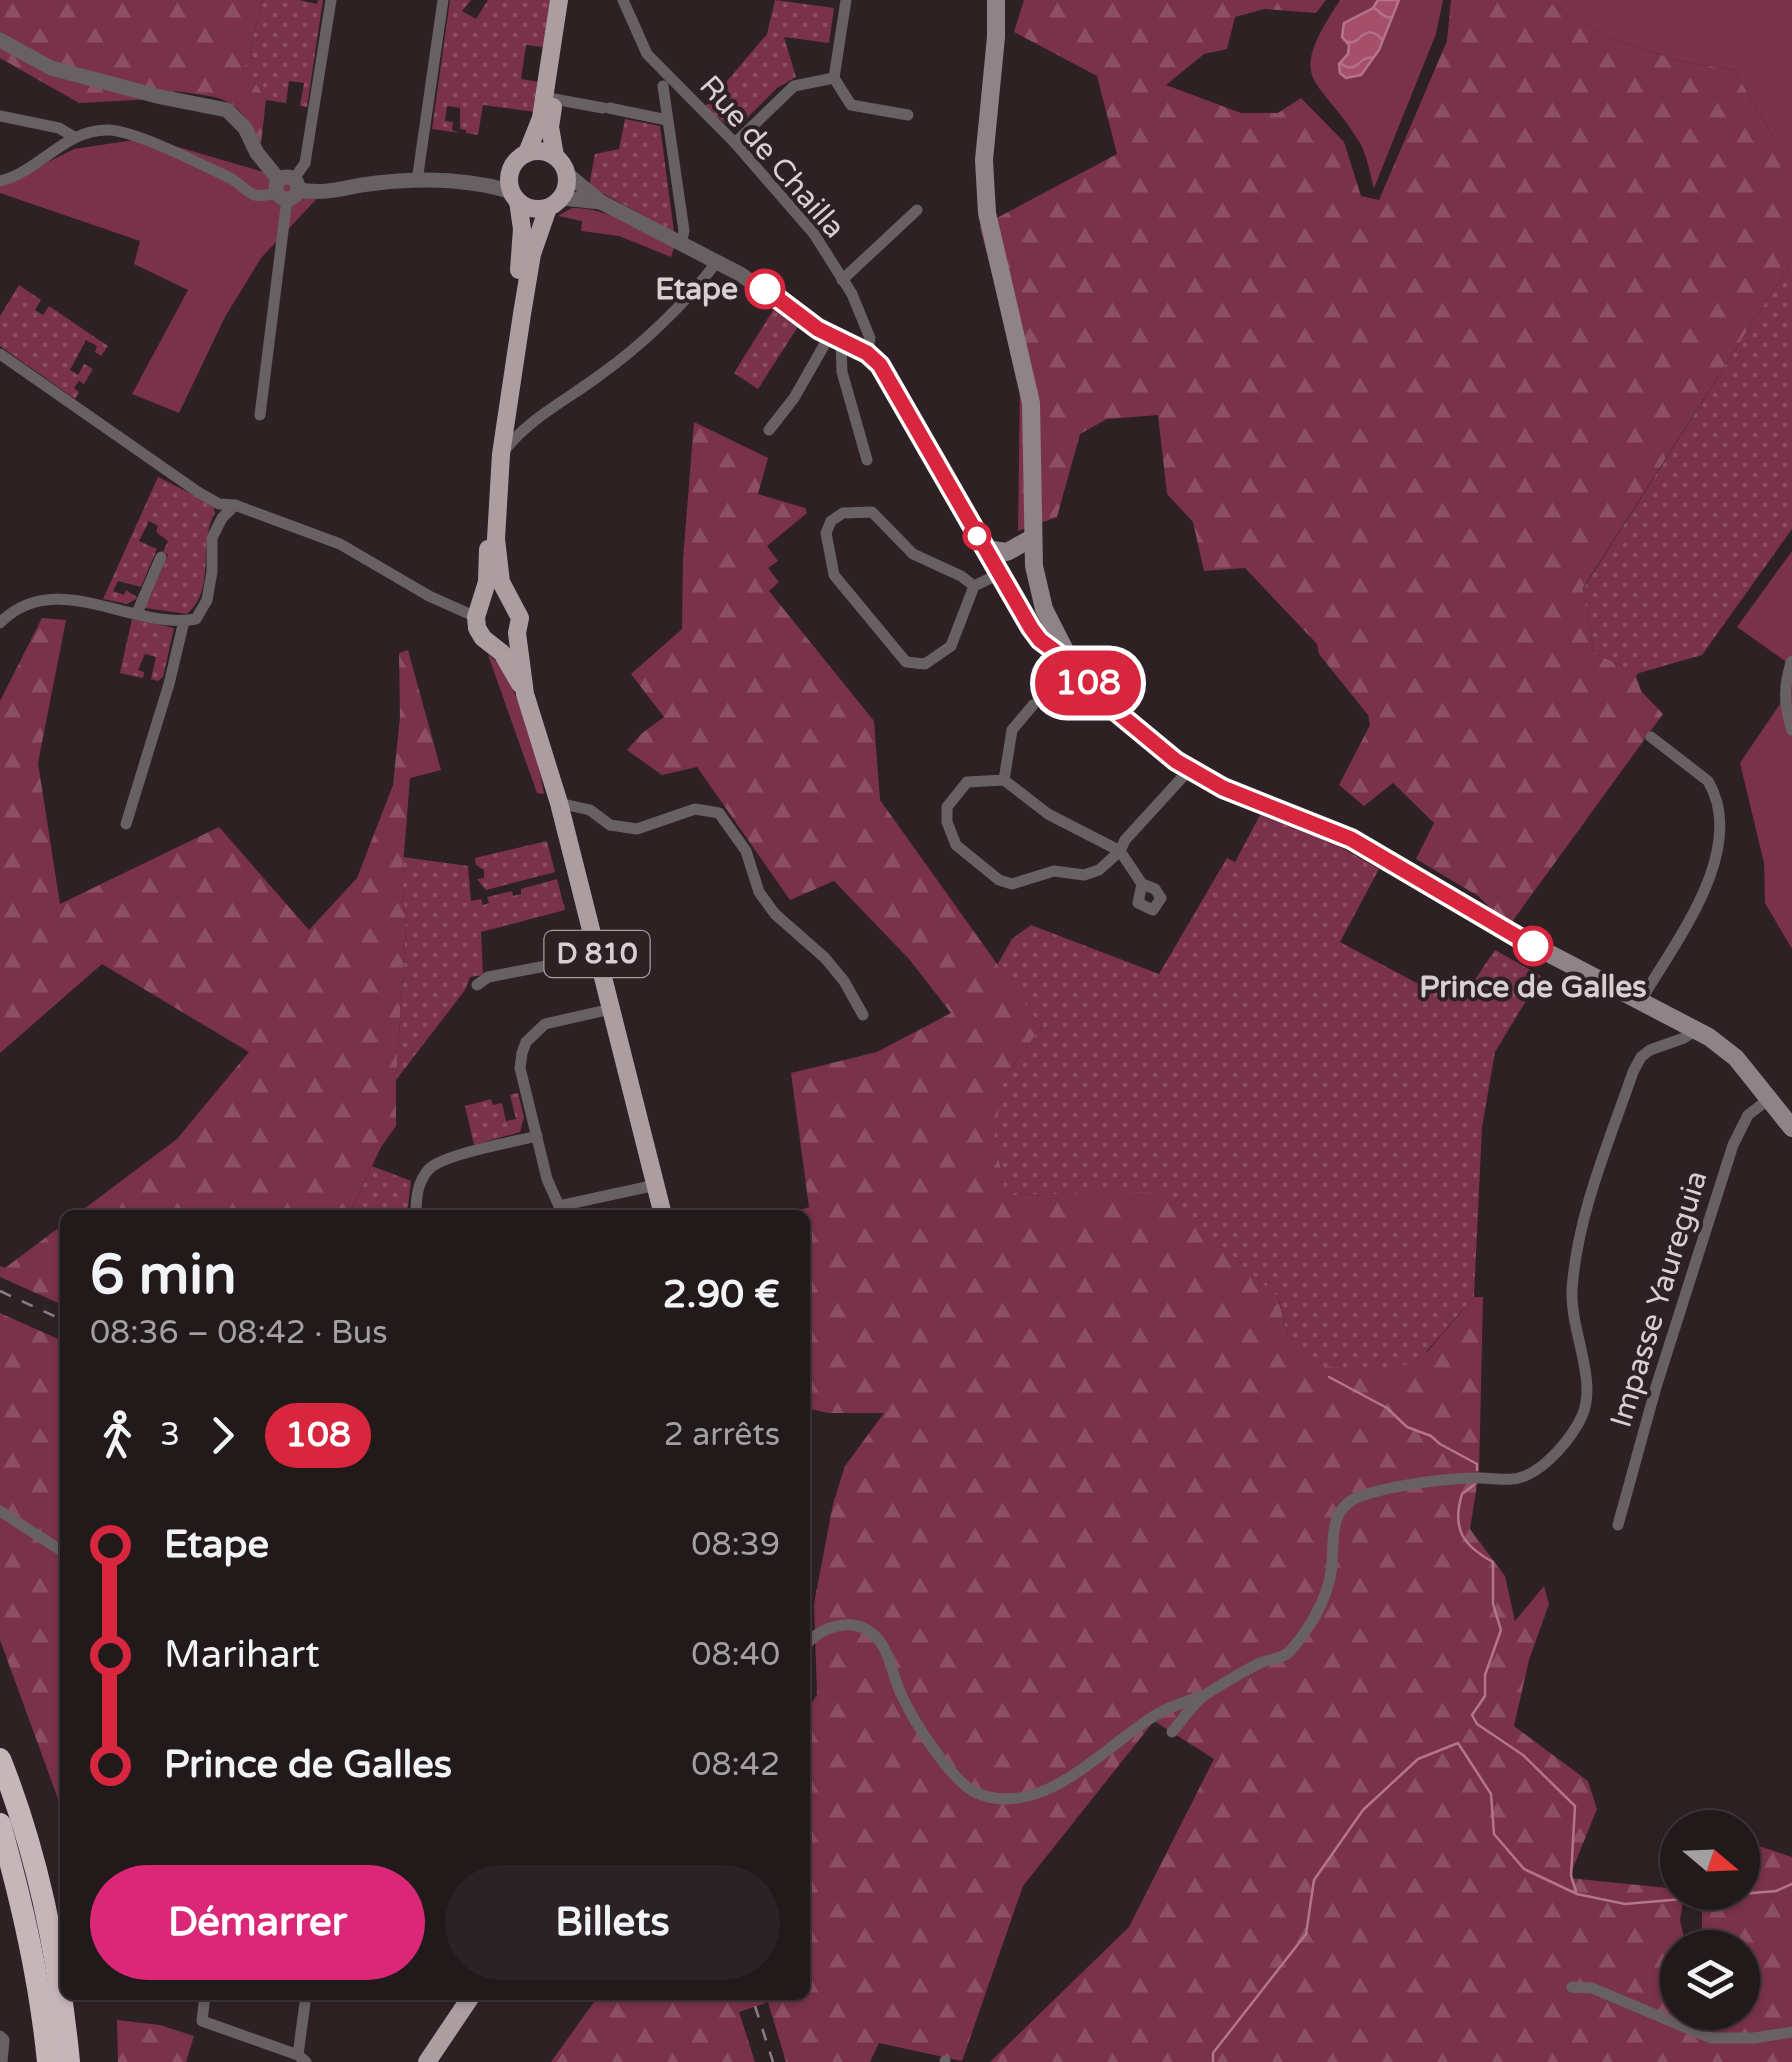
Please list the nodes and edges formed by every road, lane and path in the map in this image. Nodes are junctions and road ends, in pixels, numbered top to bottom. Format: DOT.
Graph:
graph roads {
  1 [pos="331,0"];
  2 [pos="443,0"];
  3 [pos="559,0"];
  4 [pos="568,0"];
  5 [pos="624,0"];
  6 [pos="846,0"];
  7 [pos="996,0"];
  8 [pos="554,34"];
  9 [pos="0,40"];
  10 [pos="834,78"];
  11 [pos="664,86"];
  12 [pos="550,108"];
  13 [pos="908,114"];
  14 [pos="0,116"];
  15 [pos="667,120"];
  16 [pos="74,136"];
  17 [pos="735,143"];
  18 [pos="539,153"];
  19 [pos="567,174"];
  20 [pos="0,181"];
  21 [pos="417,182"];
  22 [pos="287,188"];
  23 [pos="513,190"];
  24 [pos="600,202"];
  25 [pos="551,205"];
  26 [pos="918,210"];
  27 [pos="681,243"];
  28 [pos="716,263"];
  29 [pos="842,280"];
  30 [pos="521,322"];
  31 [pos="836,338"];
  32 [pos="867,353"];
  33 [pos="0,354"];
  34 [pos="506,364"];
  35 [pos="260,415"];
  36 [pos="531,422"];
  37 [pos="769,430"];
  38 [pos="511,433"];
  39 [pos="867,460"];
  40 [pos="235,506"];
  41 [pos="1032,538"];
  42 [pos="985,549"];
  43 [pos="161,558"];
  44 [pos="999,574"];
  45 [pos="974,586"];
  46 [pos="509,602"];
  47 [pos="479,612"];
  48 [pos="137,613"];
  49 [pos="184,621"];
  50 [pos="0,623"];
  51 [pos="518,633"];
  52 [pos="492,644"];
  53 [pos="1792,661"];
  54 [pos="1072,664"];
  55 [pos="525,694"];
  56 [pos="1033,705"];
  57 [pos="1792,730"];
  58 [pos="1650,738"];
  59 [pos="1190,770"];
  60 [pos="1004,780"];
  61 [pos="558,803"];
  62 [pos="126,824"];
  63 [pos="1120,852"];
  64 [pos="1142,884"];
  65 [pos="598,956"];
  66 [pos="477,985"];
  67 [pos="1640,1002"];
  68 [pos="610,1009"];
  69 [pos="862,1016"];
  70 [pos="1696,1030"];
  71 [pos="1769,1099"];
  72 [pos="1792,1128"];
  73 [pos="537,1136"];
  74 [pos="656,1185"];
  75 [pos="417,1210"];
  76 [pos="555,1210"];
  77 [pos="663,1210"];
  78 [pos="0,1512"];
  79 [pos="1618,1526"];
  80 [pos="60,1549"];
  81 [pos="810,1640"];
  82 [pos="1205,1694"];
  83 [pos="1172,1732"];
  84 [pos="0,1758"];
  85 [pos="0,1824"];
  86 [pos="60,1986"];
  87 [pos="1572,1986"];
  88 [pos="63,2000"];
  89 [pos="204,2000"];
  90 [pos="306,2000"];
  91 [pos="469,2000"];
  92 [pos="1792,2032"];
  93 [pos="0,2036"];
  94 [pos="302,2058"];
  95 [pos="2,2062"];
  96 [pos="48,2062"];
  97 [pos="69,2062"];
  98 [pos="427,2062"];
  1 -- 22 [label="street"];
  2 -- 21 [label="street"];
  3 -- 8 [label="main road"];
  4 -- 12 [label="main road"];
  5 -- 17 [label="street, Rue de Chailla"];
  6 -- 10 [label="street"];
  7 -- 41 [label="main road"];
  8 -- 12 [label="main road"];
  8 -- 18 [label="main road"];
  9 -- 22 [label="street"];
  10 -- 13 [label="street"];
  10 -- 17 [label="street"];
  11 -- 15 [label="street"];
  12 -- 15 [label="street"];
  12 -- 18 [label="main road"];
  14 -- 16 [label="street"];
  15 -- 27 [label="street"];
  16 -- 20 [label="street"];
  16 -- 22 [label="street"];
  17 -- 29 [label="street, Rue de Chailla"];
  18 -- 19 [label="main road"];
  18 -- 23 [label="main road"];
  19 -- 24 [label="street"];
  19 -- 25 [label="main road"];
  21 -- 22 [label="street"];
  21 -- 23 [label="street"];
  22 -- 35 [label="street"];
  23 -- 25 [label="main road"];
  23 -- 34 [label="main road"];
  24 -- 25 [label="street"];
  24 -- 27 [label="street"];
  25 -- 30 [label="main road"];
  26 -- 29 [label="street"];
  27 -- 28 [label="street"];
  28 -- 31 [label="street"];
  28 -- 36 [label="street"];
  29 -- 32 [label="street, Rue de Chailla"];
  30 -- 36 [label="street"];
  30 -- 38 [label="main road"];
  31 -- 32 [label="street"];
  31 -- 37 [label="street"];
  31 -- 39 [label="street"];
  32 -- 42 [label="street"];
  33 -- 40 [label="street"];
  34 -- 38 [label="street"];
  34 -- 47 [label="main road"];
  36 -- 38 [label="street"];
  38 -- 46 [label="main road"];
  40 -- 47 [label="street"];
  40 -- 49 [label="street"];
  41 -- 42 [label="main road"];
  41 -- 54 [label="main road"];
  42 -- 44 [label="street"];
  43 -- 48 [label="street"];
  44 -- 45 [label="street"];
  44 -- 54 [label="street"];
  45 -- 45 [label="street"];
  46 -- 47 [label="main road"];
  46 -- 51 [label="main road"];
  47 -- 52 [label="main road"];
  48 -- 49 [label="street"];
  48 -- 50 [label="street"];
  49 -- 62 [label="street"];
  51 -- 52 [label="main road"];
  51 -- 55 [label="main road, D 810"];
  52 -- 55 [label="main road, D 810"];
  53 -- 57 [label="street"];
  54 -- 59 [label="main road"];
  55 -- 61 [label="main road, D 810"];
  56 -- 60 [label="street"];
  58 -- 67 [label="street"];
  59 -- 63 [label="street"];
  59 -- 67 [label="main road"];
  60 -- 63 [label="street"];
  60 -- 63 [label="street"];
  61 -- 65 [label="main road, D 810"];
  61 -- 69 [label="street"];
  63 -- 64 [label="street"];
  65 -- 66 [label="street"];
  65 -- 68 [label="main road, D 810"];
  67 -- 70 [label="main road"];
  68 -- 73 [label="street"];
  68 -- 74 [label="main road, D 810"];
  70 -- 71 [label="main road"];
  70 -- 82 [label="street"];
  71 -- 72 [label="main road"];
  71 -- 79 [label="street, Impasse Yaureguia"];
  73 -- 75 [label="street"];
  73 -- 76 [label="street"];
  74 -- 76 [label="street"];
  74 -- 77 [label="main road, D 810"];
  78 -- 80 [label="street"];
  81 -- 82 [label="street"];
  82 -- 83 [label="street"];
  84 -- 86 [label="highway"];
  85 -- 96 [label="highway"];
  87 -- 92 [label="street"];
  88 -- 97 [label="highway"];
  89 -- 94 [label="street"];
  90 -- 94 [label="street"];
  91 -- 98 [label="main road"];
  93 -- 95 [label="street"];
}
